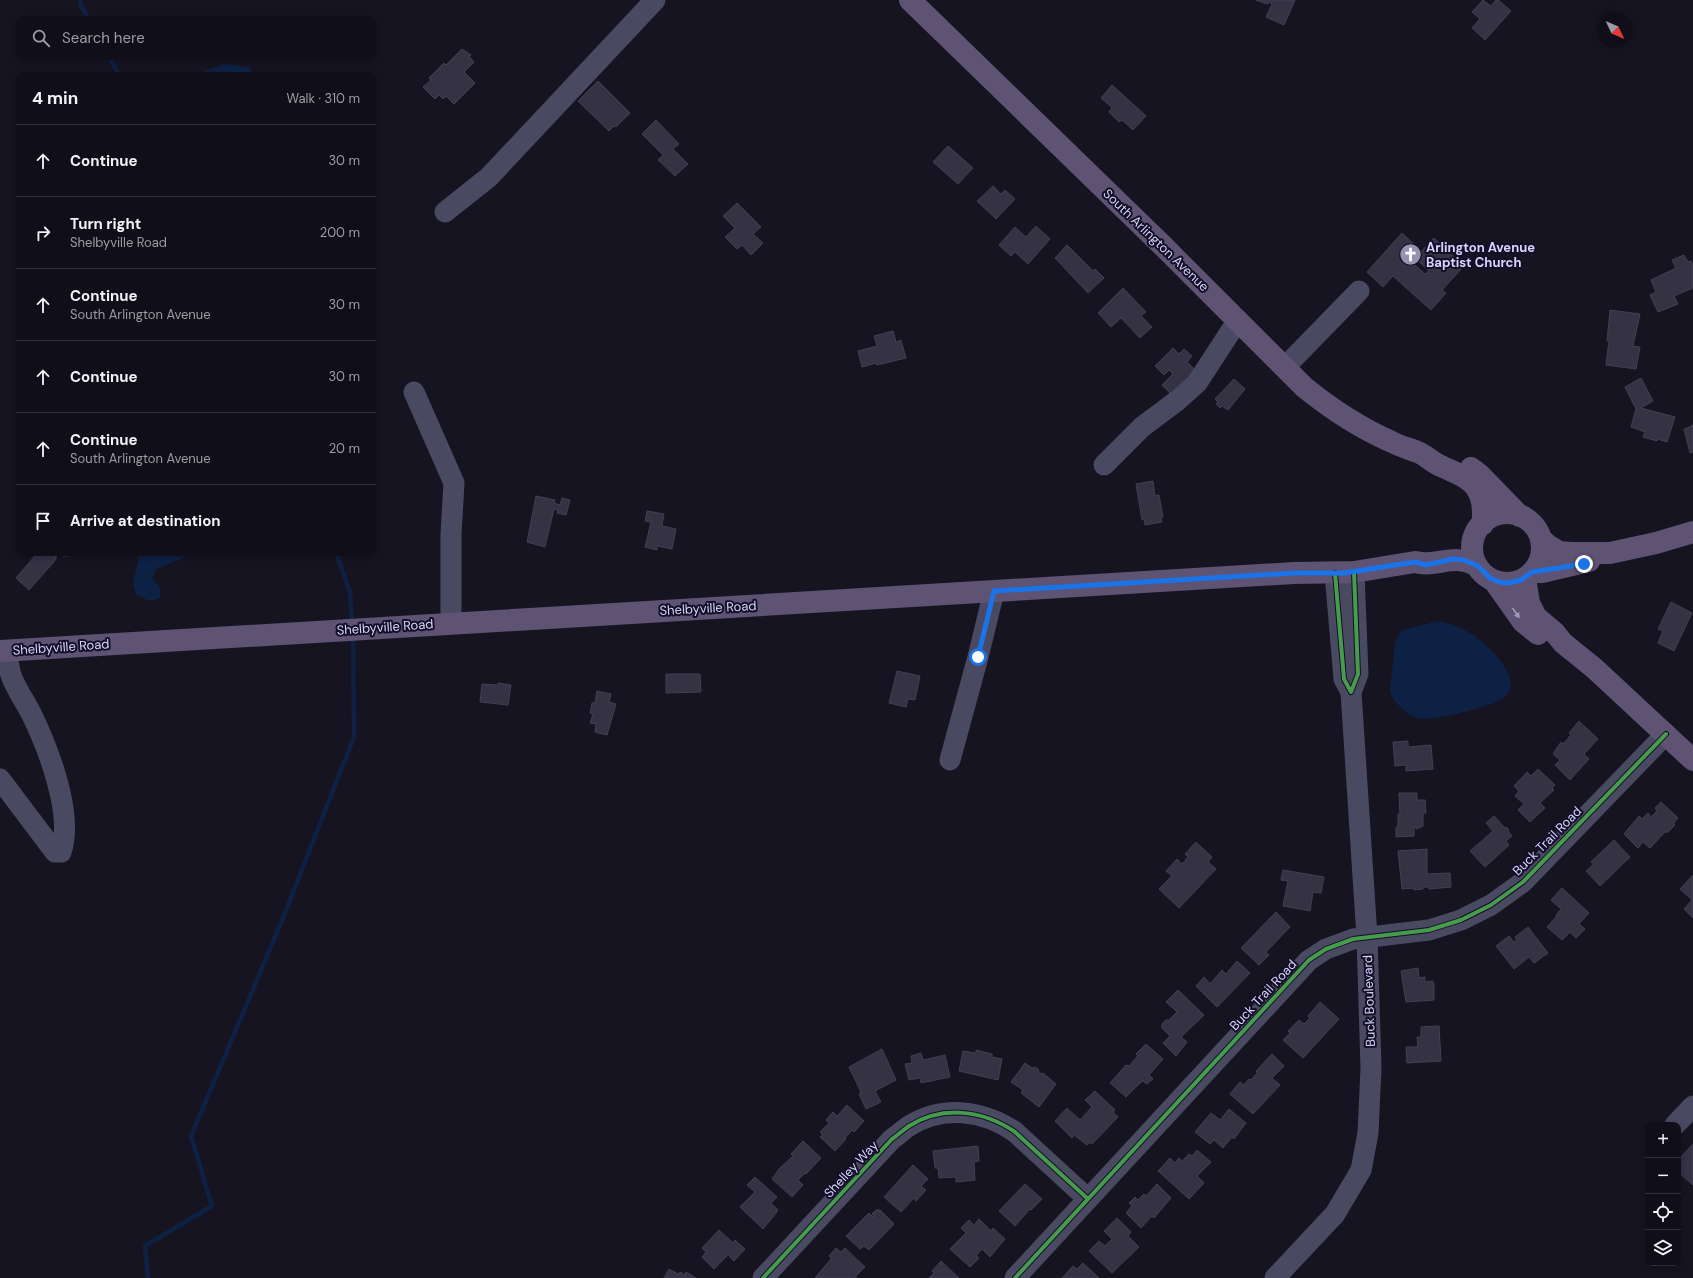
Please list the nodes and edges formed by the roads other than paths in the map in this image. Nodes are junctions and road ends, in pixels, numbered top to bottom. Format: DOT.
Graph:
graph roads {
  1 [pos="655,0"];
  2 [pos="910,0"];
  3 [pos="445,212"];
  4 [pos="1359,291"];
  5 [pos="1238,320"];
  6 [pos="1285,367"];
  7 [pos="414,392"];
  8 [pos="1421,453"];
  9 [pos="1104,465"];
  10 [pos="1520,516"];
  11 [pos="1480,528"];
  12 [pos="1693,532"];
  13 [pos="1541,539"];
  14 [pos="1610,553"];
  15 [pos="1415,562"];
  16 [pos="1478,566"];
  17 [pos="1344,572"];
  18 [pos="1528,575"];
  19 [pos="1494,580"];
  20 [pos="994,591"];
  21 [pos="451,623"];
  22 [pos="1563,643"];
  23 [pos="3,651"];
  24 [pos="1666,734"];
  25 [pos="950,760"];
  26 [pos="1693,760"];
  27 [pos="0,779"];
  28 [pos="1367,937"];
  29 [pos="1693,1106"];
  30 [pos="1678,1122"];
  31 [pos="1088,1199"];
  32 [pos="763,1278"];
  33 [pos="1015,1278"];
  34 [pos="1275,1278"];
  1 -- 3 [label="street"];
  2 -- 5 [label="main road, South Arlington Avenue"];
  4 -- 6 [label="street"];
  5 -- 6 [label="main road, South Arlington Avenue"];
  5 -- 9 [label="street"];
  6 -- 8 [label="main road, South Arlington Avenue"];
  7 -- 21 [label="street"];
  8 -- 10 [label="main road, South Arlington Avenue"];
  8 -- 11 [label="main road, South Arlington Avenue"];
  10 -- 11 [label="main road"];
  10 -- 13 [label="main road"];
  11 -- 15 [label="main road"];
  11 -- 16 [label="main road"];
  12 -- 14 [label="main road"];
  13 -- 14 [label="main road"];
  13 -- 18 [label="main road"];
  14 -- 18 [label="main road"];
  15 -- 16 [label="main road"];
  15 -- 17 [label="main road, Shelbyville Road"];
  16 -- 19 [label="main road"];
  17 -- 20 [label="main road, Shelbyville Road"];
  17 -- 28 [label="street, Buck Boulevard"];
  18 -- 19 [label="main road"];
  18 -- 22 [label="main road"];
  19 -- 22 [label="main road, one-way"];
  20 -- 21 [label="main road, Shelbyville Road"];
  20 -- 25 [label="street"];
  21 -- 23 [label="main road, Shelbyville Road"];
  22 -- 24 [label="main road"];
  23 -- 27 [label="street"];
  24 -- 26 [label="main road"];
  24 -- 28 [label="street, Buck Trail Road"];
  28 -- 31 [label="street, Buck Trail Road"];
  28 -- 34 [label="street, Buck Boulevard"];
  29 -- 30 [label="street"];
  31 -- 32 [label="street, Shelley Way"];
  31 -- 33 [label="street, Buck Trail Road"];
}
